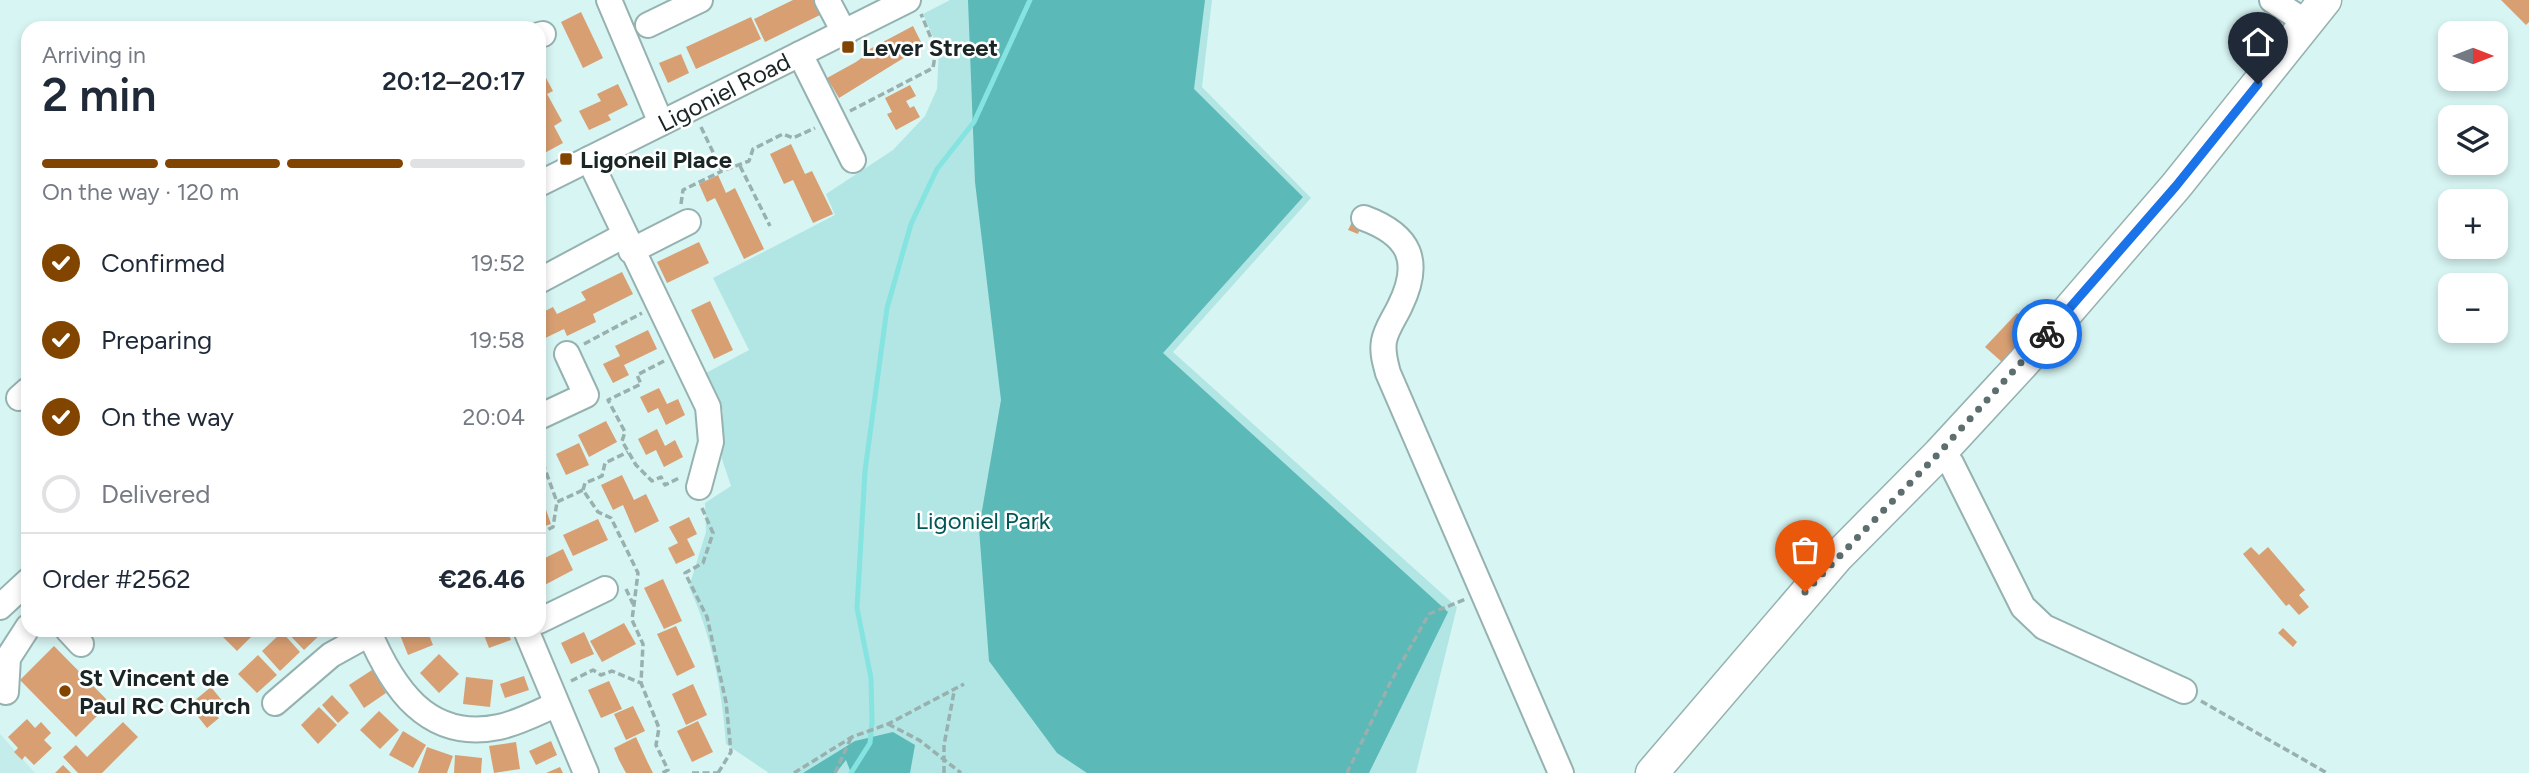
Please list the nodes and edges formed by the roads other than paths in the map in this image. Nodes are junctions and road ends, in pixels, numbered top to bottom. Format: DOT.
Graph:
graph roads {
  1 [pos="609,0"];
  2 [pos="700,0"];
  3 [pos="827,0"];
  4 [pos="2294,6"];
  5 [pos="915,7"];
  6 [pos="648,25"];
  7 [pos="845,34"];
  8 [pos="800,54"];
  9 [pos="661,123"];
  10 [pos="589,159"];
  11 [pos="853,160"];
  12 [pos="546,180"];
  13 [pos="1364,218"];
  14 [pos="688,222"];
  15 [pos="627,243"];
  16 [pos="546,278"];
  17 [pos="567,354"];
  18 [pos="546,414"];
  19 [pos="1938,454"];
  20 [pos="699,487"];
  21 [pos="613,585"];
  22 [pos="21,588"];
  23 [pos="0,607"];
  24 [pos="546,618"];
  25 [pos="22,637"];
  26 [pos="360,637"];
  27 [pos="371,637"];
  28 [pos="529,637"];
  29 [pos="2184,691"];
  30 [pos="6,692"];
  31 [pos="275,704"];
  32 [pos="555,705"];
  33 [pos="586,773"];
  34 [pos="1561,773"];
  35 [pos="1652,773"];
  1 -- 9 [label="street"];
  2 -- 6 [label="street"];
  3 -- 7 [label="street"];
  4 -- 19 [label="main road"];
  5 -- 7 [label="street, Ligoniel Road"];
  7 -- 8 [label="street, Ligoniel Road"];
  8 -- 9 [label="street, Ligoniel Road"];
  8 -- 11 [label="street"];
  9 -- 10 [label="street, Ligoniel Road"];
  10 -- 12 [label="street, Ligoniel Road"];
  10 -- 15 [label="street"];
  13 -- 34 [label="street"];
  14 -- 15 [label="street"];
  15 -- 16 [label="street"];
  15 -- 20 [label="street"];
  17 -- 18 [label="street"];
  19 -- 29 [label="street"];
  19 -- 35 [label="main road"];
  21 -- 24 [label="street"];
  22 -- 23 [label="street"];
  25 -- 30 [label="street"];
  26 -- 31 [label="street"];
  27 -- 32 [label="street"];
  28 -- 32 [label="street"];
  32 -- 33 [label="street"];
}
